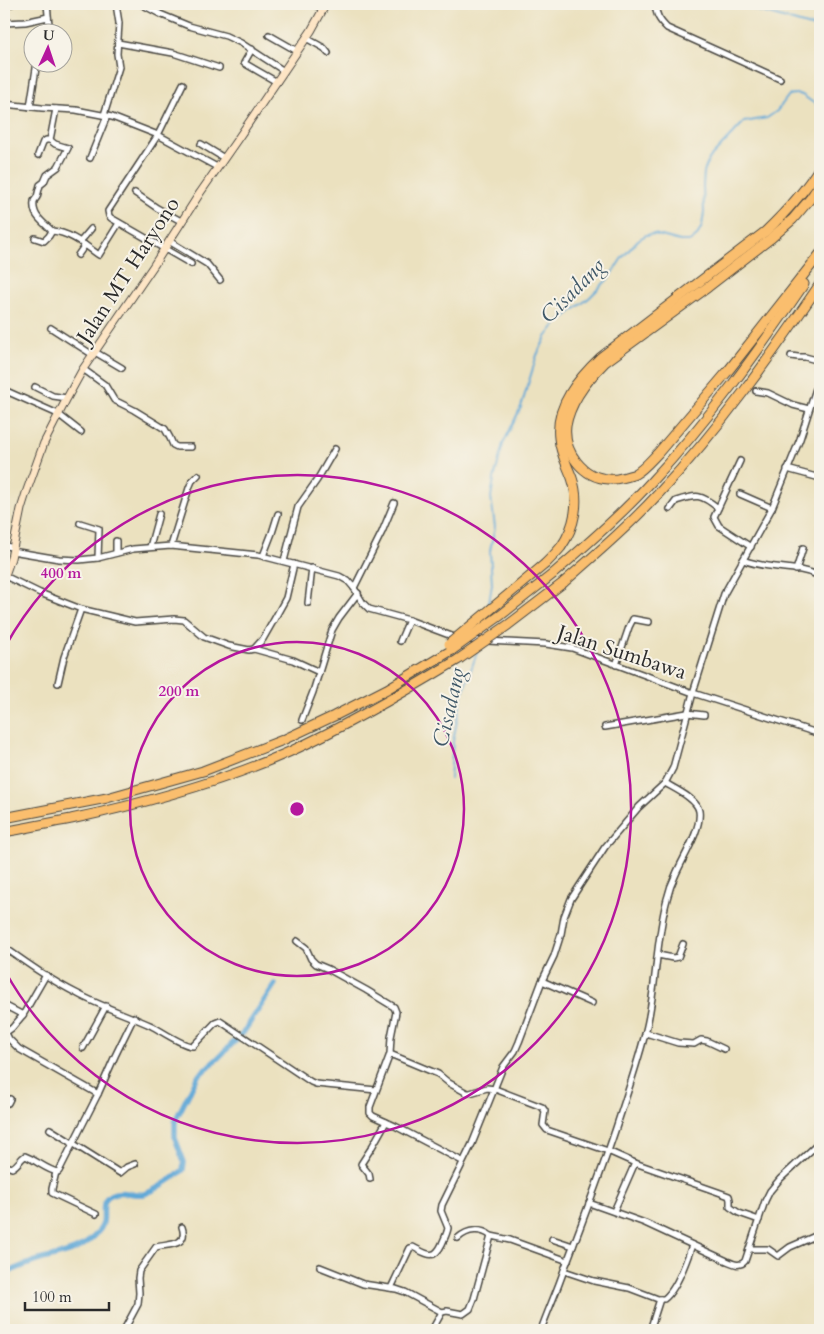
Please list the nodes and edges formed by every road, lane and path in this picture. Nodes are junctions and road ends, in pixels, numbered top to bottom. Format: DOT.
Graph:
graph roads {
  1 [pos="47,4"];
  2 [pos="116,4"];
  3 [pos="141,4"];
  4 [pos="313,4"];
  5 [pos="655,4"];
  6 [pos="324,6"];
  7 [pos="48,17"];
  8 [pos="48,22"];
  9 [pos="4,23"];
  10 [pos="269,35"];
  11 [pos="306,38"];
  12 [pos="118,43"];
  13 [pos="252,50"];
  14 [pos="297,52"];
  15 [pos="328,53"];
  16 [pos="219,68"];
  17 [pos="284,71"];
  18 [pos="35,72"];
  19 [pos="780,79"];
  20 [pos="277,82"];
  21 [pos="183,84"];
  22 [pos="4,104"];
  23 [pos="30,107"];
  24 [pos="56,110"];
  25 [pos="105,116"];
  26 [pos="158,135"];
  27 [pos="50,140"];
  28 [pos="201,144"];
  29 [pos="38,155"];
  30 [pos="90,158"];
  31 [pos="224,158"];
  32 [pos="217,167"];
  33 [pos="820,167"];
  34 [pos="820,184"];
  35 [pos="135,193"];
  36 [pos="181,221"];
  37 [pos="119,223"];
  38 [pos="91,229"];
  39 [pos="52,231"];
  40 [pos="35,238"];
  41 [pos="169,241"];
  42 [pos="83,244"];
  43 [pos="164,248"];
  44 [pos="820,254"];
  45 [pos="78,255"];
  46 [pos="820,260"];
  47 [pos="191,264"];
  48 [pos="220,280"];
  49 [pos="820,284"];
  50 [pos="51,328"];
  51 [pos="94,353"];
  52 [pos="791,356"];
  53 [pos="820,361"];
  54 [pos="122,368"];
  55 [pos="84,369"];
  56 [pos="820,376"];
  57 [pos="35,387"];
  58 [pos="4,390"];
  59 [pos="756,391"];
  60 [pos="67,398"];
  61 [pos="809,409"];
  62 [pos="58,414"];
  63 [pos="81,432"];
  64 [pos="191,447"];
  65 [pos="335,449"];
  66 [pos="740,461"];
  67 [pos="787,469"];
  68 [pos="198,475"];
  69 [pos="820,478"];
  70 [pos="740,494"];
  71 [pos="394,503"];
  72 [pos="718,508"];
  73 [pos="772,508"];
  74 [pos="670,509"];
  75 [pos="159,514"];
  76 [pos="278,514"];
  77 [pos="80,523"];
  78 [pos="116,541"];
  79 [pos="4,545"];
  80 [pos="171,546"];
  81 [pos="150,547"];
  82 [pos="751,547"];
  83 [pos="803,548"];
  84 [pos="13,550"];
  85 [pos="116,552"];
  86 [pos="263,556"];
  87 [pos="98,558"];
  88 [pos="743,560"];
  89 [pos="284,561"];
  90 [pos="6,564"];
  91 [pos="294,564"];
  92 [pos="312,568"];
  93 [pos="796,570"];
  94 [pos="820,576"];
  95 [pos="4,577"];
  96 [pos="356,590"];
  97 [pos="308,603"];
  98 [pos="81,609"];
  99 [pos="409,620"];
  100 [pos="649,622"];
  101 [pos="400,641"];
  102 [pos="450,647"];
  103 [pos="254,649"];
  104 [pos="616,665"];
  105 [pos="319,672"];
  106 [pos="58,683"];
  107 [pos="693,693"];
  108 [pos="687,713"];
  109 [pos="704,715"];
  110 [pos="302,720"];
  111 [pos="605,727"];
  112 [pos="820,734"];
  113 [pos="665,783"];
  114 [pos="4,818"];
  115 [pos="4,832"];
  116 [pos="298,941"];
  117 [pos="683,944"];
  118 [pos="4,947"];
  119 [pos="658,955"];
  120 [pos="46,975"];
  121 [pos="542,981"];
  122 [pos="592,1003"];
  123 [pos="4,1005"];
  124 [pos="106,1006"];
  125 [pos="22,1015"];
  126 [pos="134,1017"];
  127 [pos="5,1033"];
  128 [pos="646,1033"];
  129 [pos="83,1048"];
  130 [pos="724,1049"];
  131 [pos="390,1054"];
  132 [pos="495,1089"];
  133 [pos="376,1090"];
  134 [pos="98,1094"];
  135 [pos="10,1099"];
  136 [pos="4,1101"];
  137 [pos="386,1122"];
  138 [pos="50,1129"];
  139 [pos="820,1142"];
  140 [pos="72,1143"];
  141 [pos="608,1151"];
  142 [pos="462,1161"];
  143 [pos="635,1163"];
  144 [pos="135,1164"];
  145 [pos="4,1166"];
  146 [pos="56,1172"];
  147 [pos="370,1179"];
  148 [pos="589,1203"];
  149 [pos="614,1211"];
  150 [pos="96,1214"];
  151 [pos="759,1220"];
  152 [pos="182,1227"];
  153 [pos="820,1234"];
  154 [pos="490,1236"];
  155 [pos="458,1238"];
  156 [pos="552,1239"];
  157 [pos="692,1245"];
  158 [pos="573,1246"];
  159 [pos="750,1250"];
  160 [pos="568,1261"];
  161 [pos="320,1267"];
  162 [pos="564,1272"];
  163 [pos="391,1288"];
  164 [pos="660,1299"];
  165 [pos="442,1312"];
  166 [pos="652,1324"];
  167 [pos="124,1330"];
  168 [pos="432,1330"];
  169 [pos="541,1330"];
  1 -- 7 [label="street"];
  2 -- 12 [label="street"];
  3 -- 13 [label="street"];
  4 -- 6 [label="street"];
  5 -- 19 [label="street"];
  6 -- 11 [label="main road, Jalan MT Haryono"];
  7 -- 8 [label="street"];
  7 -- 9 [label="street"];
  10 -- 14 [label="street"];
  11 -- 14 [label="main road, Jalan MT Haryono"];
  11 -- 15 [label="street"];
  12 -- 16 [label="street"];
  12 -- 25 [label="street"];
  13 -- 17 [label="street"];
  13 -- 20 [label="street"];
  14 -- 17 [label="main road, Jalan MT Haryono"];
  17 -- 20 [label="main road, Jalan MT Haryono"];
  18 -- 23 [label="street"];
  20 -- 31 [label="main road, Jalan MT Haryono"];
  21 -- 26 [label="street"];
  22 -- 23 [label="street"];
  23 -- 24 [label="street"];
  24 -- 25 [label="street"];
  24 -- 27 [label="street"];
  25 -- 26 [label="street"];
  25 -- 30 [label="street"];
  26 -- 32 [label="street"];
  26 -- 37 [label="street"];
  27 -- 29 [label="street"];
  27 -- 39 [label="street"];
  28 -- 31 [label="street"];
  31 -- 32 [label="main road, Jalan MT Haryono"];
  32 -- 36 [label="main road, Jalan MT Haryono"];
  33 -- 102 [label="highway, bridge"];
  34 -- 44 [label="highway"];
  35 -- 36 [label="street"];
  36 -- 41 [label="main road, Jalan MT Haryono"];
  37 -- 42 [label="street"];
  37 -- 43 [label="street"];
  38 -- 42 [label="street"];
  39 -- 40 [label="street"];
  39 -- 42 [label="street"];
  41 -- 43 [label="main road, Jalan MT Haryono"];
  41 -- 48 [label="street"];
  42 -- 45 [label="street"];
  43 -- 47 [label="street"];
  43 -- 51 [label="main road, Jalan MT Haryono"];
  46 -- 102 [label="highway, bridge"];
  49 -- 115 [label="highway, bridge"];
  50 -- 51 [label="street"];
  51 -- 54 [label="street"];
  51 -- 55 [label="main road, Jalan MT Haryono"];
  52 -- 53 [label="street"];
  55 -- 60 [label="main road, Jalan MT Haryono"];
  55 -- 64 [label="street"];
  56 -- 61 [label="street"];
  57 -- 60 [label="street"];
  58 -- 62 [label="street"];
  59 -- 61 [label="street"];
  60 -- 62 [label="main road, Jalan MT Haryono"];
  61 -- 67 [label="street"];
  62 -- 63 [label="street"];
  62 -- 84 [label="main road, Jalan MT Haryono"];
  65 -- 89 [label="street"];
  66 -- 72 [label="street"];
  67 -- 69 [label="street"];
  67 -- 73 [label="street"];
  68 -- 80 [label="street"];
  70 -- 73 [label="street"];
  71 -- 96 [label="street"];
  72 -- 74 [label="street"];
  72 -- 82 [label="street"];
  73 -- 82 [label="street"];
  75 -- 81 [label="street"];
  76 -- 86 [label="street"];
  77 -- 87 [label="street"];
  78 -- 85 [label="street"];
  79 -- 84 [label="street, Jalan Sumbawa"];
  80 -- 81 [label="street, Jalan Sumbawa"];
  80 -- 86 [label="street, Jalan Sumbawa"];
  81 -- 85 [label="street, Jalan Sumbawa"];
  82 -- 88 [label="street"];
  83 -- 93 [label="street"];
  84 -- 87 [label="street, Jalan Sumbawa"];
  84 -- 90 [label="main road, Jalan MT Haryono"];
  85 -- 87 [label="street, Jalan Sumbawa"];
  86 -- 89 [label="street, Jalan Sumbawa"];
  88 -- 93 [label="street"];
  88 -- 107 [label="street"];
  89 -- 91 [label="street, Jalan Sumbawa"];
  90 -- 95 [label="main road, Jalan MT Haryono"];
  91 -- 92 [label="street, Jalan Sumbawa"];
  91 -- 103 [label="street"];
  92 -- 96 [label="street, Jalan Sumbawa"];
  92 -- 97 [label="street"];
  93 -- 94 [label="street"];
  95 -- 98 [label="street"];
  96 -- 99 [label="street, Jalan Sumbawa"];
  96 -- 105 [label="street"];
  98 -- 103 [label="street"];
  98 -- 106 [label="street"];
  99 -- 101 [label="street"];
  99 -- 104 [label="street, Jalan Sumbawa"];
  100 -- 104 [label="street"];
  102 -- 114 [label="highway"];
  103 -- 105 [label="street"];
  104 -- 107 [label="street, Jalan Sumbawa"];
  105 -- 110 [label="street"];
  107 -- 108 [label="street"];
  107 -- 112 [label="street, Jalan Sumbawa"];
  108 -- 109 [label="street"];
  108 -- 111 [label="street"];
  108 -- 113 [label="street"];
  113 -- 119 [label="street"];
  113 -- 121 [label="street"];
  116 -- 131 [label="street"];
  117 -- 119 [label="street"];
  118 -- 120 [label="street"];
  119 -- 128 [label="street"];
  120 -- 124 [label="street"];
  120 -- 125 [label="street"];
  121 -- 122 [label="street"];
  121 -- 132 [label="street"];
  123 -- 125 [label="street"];
  124 -- 126 [label="street"];
  124 -- 129 [label="street"];
  125 -- 127 [label="street"];
  126 -- 133 [label="street"];
  126 -- 134 [label="street"];
  127 -- 134 [label="street"];
  128 -- 130 [label="street"];
  128 -- 141 [label="street"];
  131 -- 132 [label="street"];
  131 -- 133 [label="street"];
  132 -- 141 [label="street"];
  132 -- 142 [label="street"];
  133 -- 137 [label="street"];
  134 -- 140 [label="street"];
  135 -- 136 [label="street"];
  137 -- 142 [label="street"];
  137 -- 147 [label="street"];
  138 -- 140 [label="street"];
  139 -- 151 [label="street"];
  140 -- 144 [label="street"];
  140 -- 146 [label="street"];
  141 -- 143 [label="street"];
  141 -- 148 [label="street"];
  142 -- 163 [label="street"];
  143 -- 149 [label="street"];
  143 -- 151 [label="street"];
  145 -- 146 [label="street"];
  146 -- 150 [label="street"];
  148 -- 149 [label="street"];
  148 -- 158 [label="street"];
  149 -- 157 [label="street"];
  151 -- 159 [label="street"];
  152 -- 167 [label="street"];
  153 -- 159 [label="street"];
  154 -- 155 [label="street"];
  154 -- 160 [label="street"];
  154 -- 165 [label="street"];
  156 -- 158 [label="street"];
  157 -- 159 [label="street"];
  157 -- 164 [label="street"];
  158 -- 160 [label="street"];
  160 -- 162 [label="street"];
  161 -- 163 [label="street"];
  162 -- 164 [label="street"];
  162 -- 169 [label="street"];
  163 -- 165 [label="street"];
  164 -- 166 [label="street"];
  165 -- 168 [label="street"];
}
